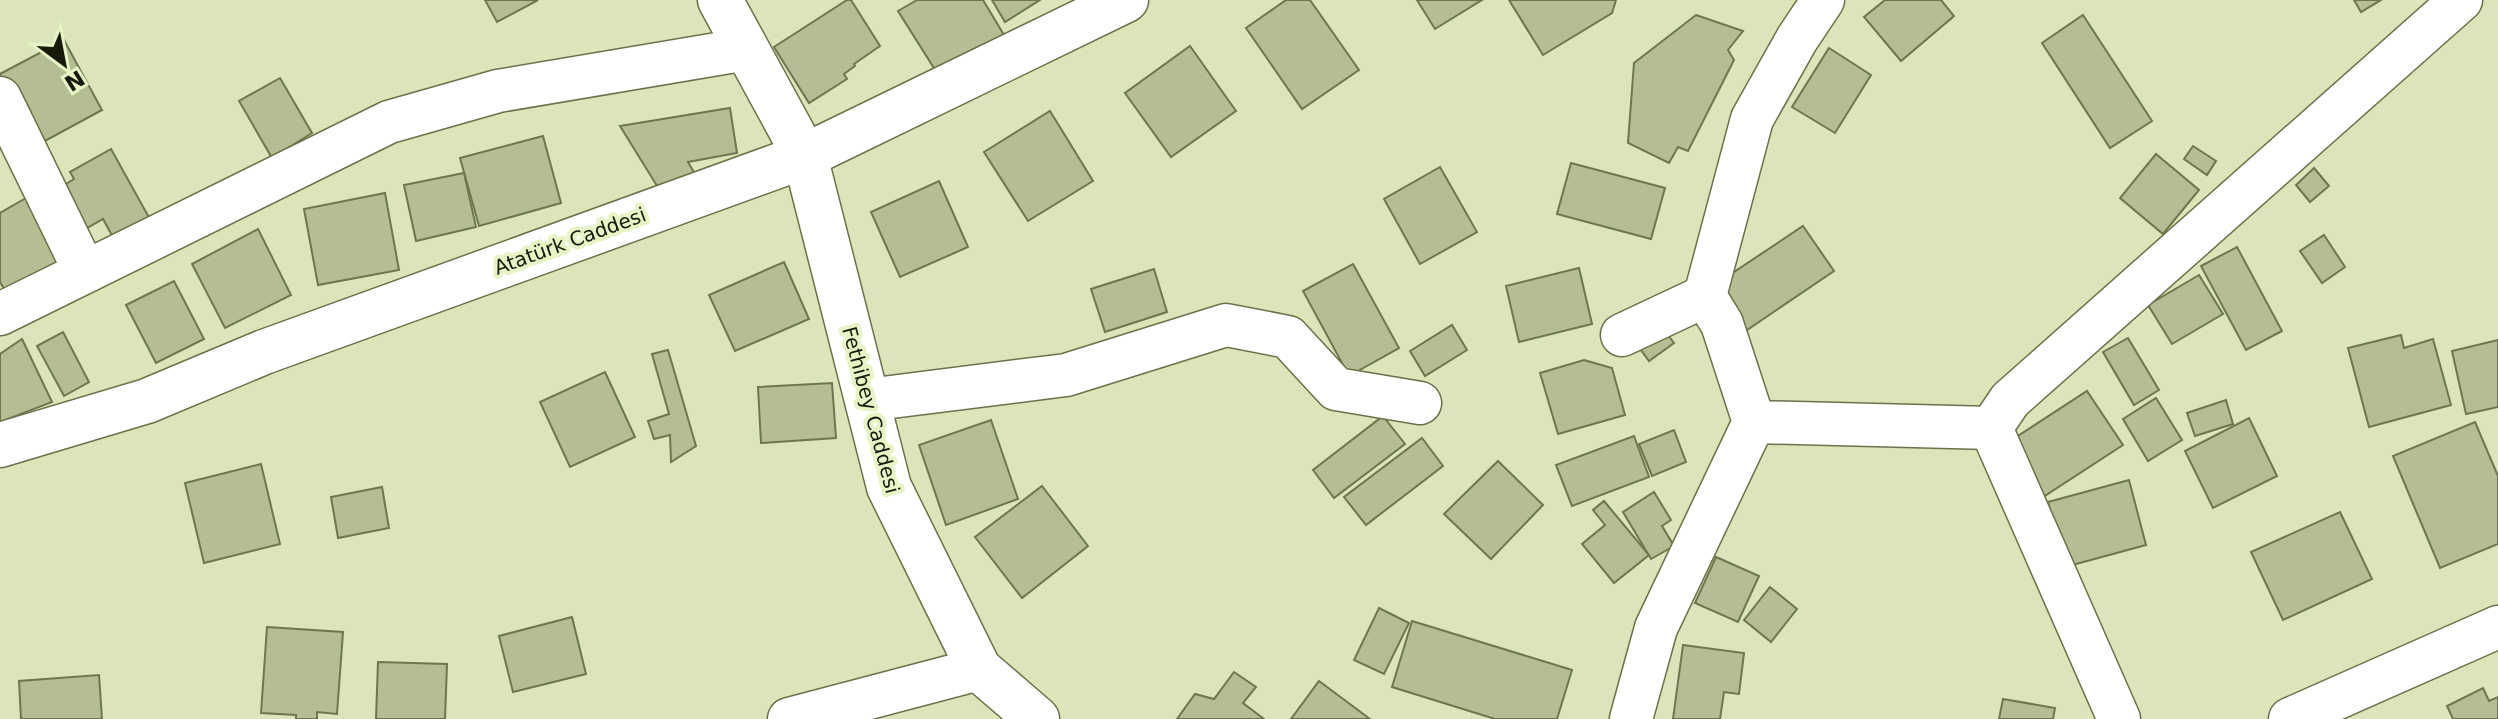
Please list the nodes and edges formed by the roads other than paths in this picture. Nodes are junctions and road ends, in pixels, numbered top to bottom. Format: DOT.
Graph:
graph roads {
  1 [pos="720,0"];
  2 [pos="1126,0"];
  3 [pos="1823,0"];
  4 [pos="2461,0"];
  5 [pos="747,49"];
  6 [pos="0,98"];
  7 [pos="805,156"];
  8 [pos="85,272"];
  9 [pos="1705,296"];
  10 [pos="0,314"];
  11 [pos="1622,335"];
  12 [pos="867,400"];
  13 [pos="1420,403"];
  14 [pos="1754,422"];
  15 [pos="1991,428"];
  16 [pos="0,445"];
  17 [pos="2498,627"];
  18 [pos="979,669"];
  19 [pos="789,719"];
  20 [pos="1037,719"];
  21 [pos="1631,719"];
  22 [pos="2119,719"];
  23 [pos="2290,719"];
  1 -- 5 [label="street, Fethibey Caddesi"];
  2 -- 7 [label="street, Atatürk Caddesi"];
  3 -- 9 [label="street"];
  4 -- 15 [label="street"];
  5 -- 7 [label="street, Fethibey Caddesi"];
  5 -- 8 [label="street"];
  6 -- 8 [label="street"];
  7 -- 12 [label="street, Fethibey Caddesi"];
  7 -- 16 [label="street, Atatürk Caddesi"];
  8 -- 10 [label="street"];
  9 -- 11 [label="street"];
  9 -- 14 [label="street"];
  12 -- 13 [label="street"];
  12 -- 18 [label="street, Fethibey Caddesi"];
  14 -- 15 [label="street"];
  14 -- 21 [label="street"];
  15 -- 22 [label="street"];
  17 -- 23 [label="street"];
  18 -- 19 [label="street"];
  18 -- 20 [label="street, Fethibey Caddesi"];
}
